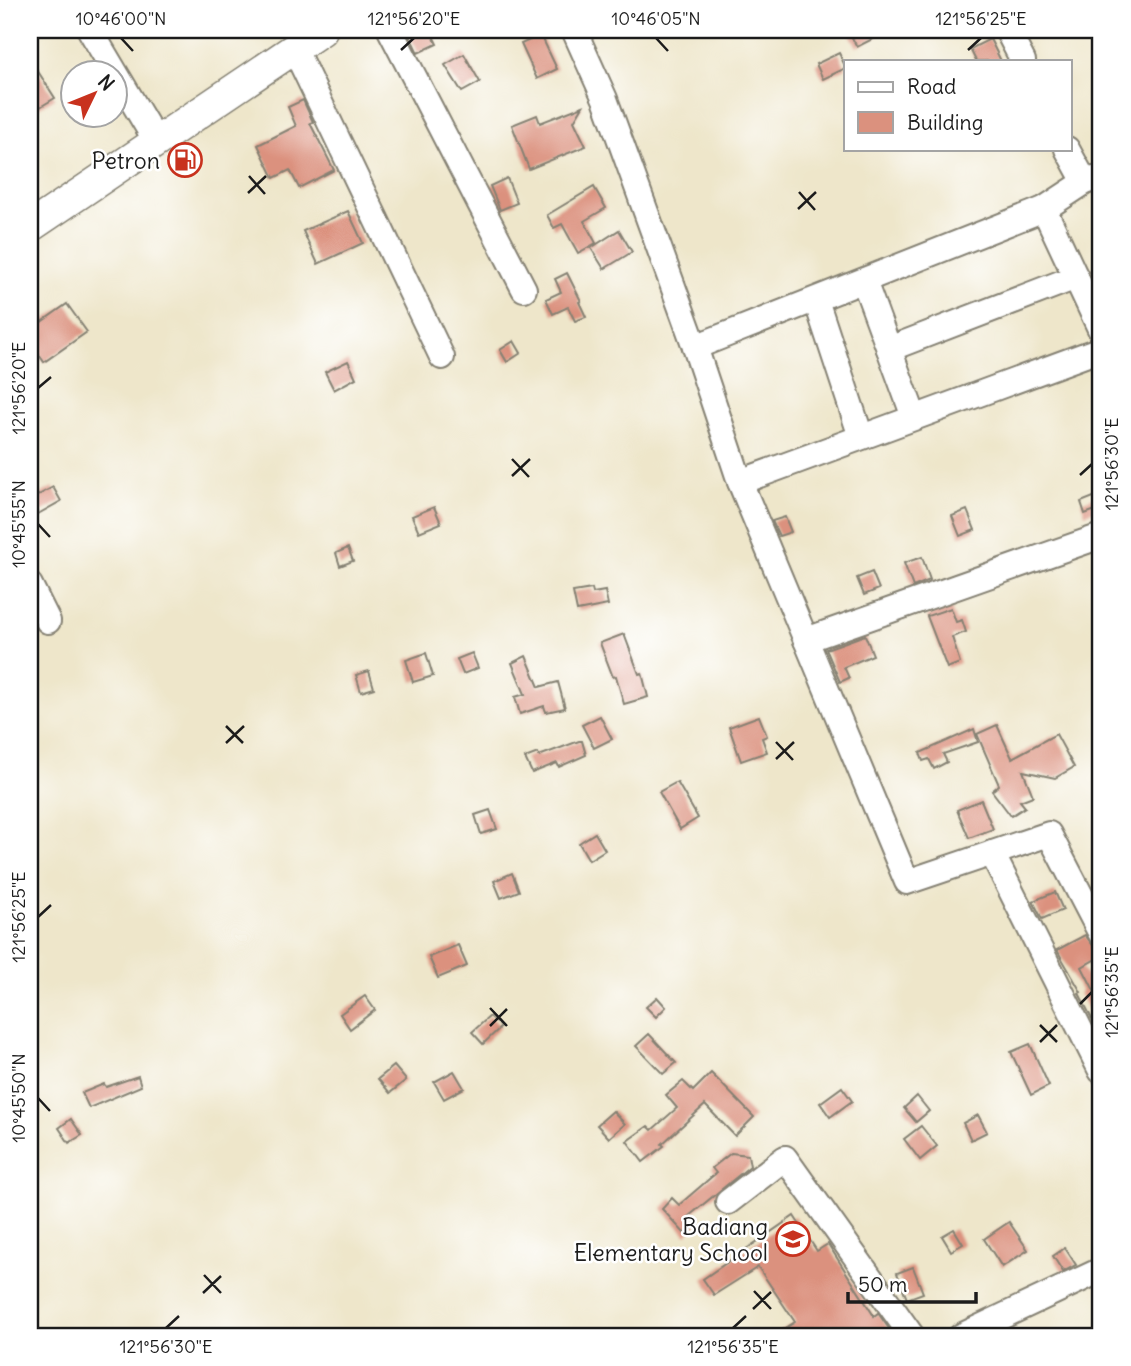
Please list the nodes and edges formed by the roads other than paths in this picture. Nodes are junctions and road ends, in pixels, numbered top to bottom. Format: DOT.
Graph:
graph roads {
  1 [pos="89,30"];
  2 [pos="322,30"];
  3 [pos="390,30"];
  4 [pos="574,30"];
  5 [pos="1007,30"];
  6 [pos="294,48"];
  7 [pos="1022,60"];
  8 [pos="156,141"];
  9 [pos="1069,150"];
  10 [pos="1093,180"];
  11 [pos="1044,209"];
  12 [pos="30,225"];
  13 [pos="1076,277"];
  14 [pos="864,281"];
  15 [pos="524,289"];
  16 [pos="816,299"];
  17 [pos="1101,331"];
  18 [pos="695,348"];
  19 [pos="889,349"];
  20 [pos="1101,349"];
  21 [pos="442,357"];
  22 [pos="915,417"];
  23 [pos="861,437"];
  24 [pos="740,482"];
  25 [pos="1101,536"];
  26 [pos="30,585"];
  27 [pos="48,621"];
  28 [pos="806,640"];
  29 [pos="992,853"];
  30 [pos="1101,934"];
  31 [pos="1101,1071"];
  32 [pos="729,1202"];
  33 [pos="1101,1270"];
  34 [pos="912,1336"];
  35 [pos="961,1336"];
  1 -- 8 [label="street"];
  2 -- 6 [label="main road"];
  3 -- 15 [label="street"];
  4 -- 18 [label="street"];
  5 -- 7 [label="street"];
  6 -- 8 [label="main road"];
  6 -- 21 [label="street"];
  8 -- 12 [label="main road"];
  9 -- 10 [label="street"];
  10 -- 11 [label="street"];
  11 -- 13 [label="street"];
  11 -- 14 [label="street"];
  13 -- 17 [label="street"];
  13 -- 19 [label="street"];
  14 -- 16 [label="street"];
  14 -- 19 [label="street"];
  16 -- 18 [label="street"];
  16 -- 23 [label="street"];
  18 -- 24 [label="street"];
  19 -- 22 [label="street"];
  20 -- 22 [label="street"];
  22 -- 23 [label="street"];
  23 -- 24 [label="street"];
  24 -- 28 [label="street"];
  25 -- 28 [label="street"];
  26 -- 27 [label="street"];
  28 -- 29 [label="street"];
  29 -- 30 [label="street"];
  29 -- 31 [label="street"];
  32 -- 34 [label="street"];
  33 -- 35 [label="street"];
}
